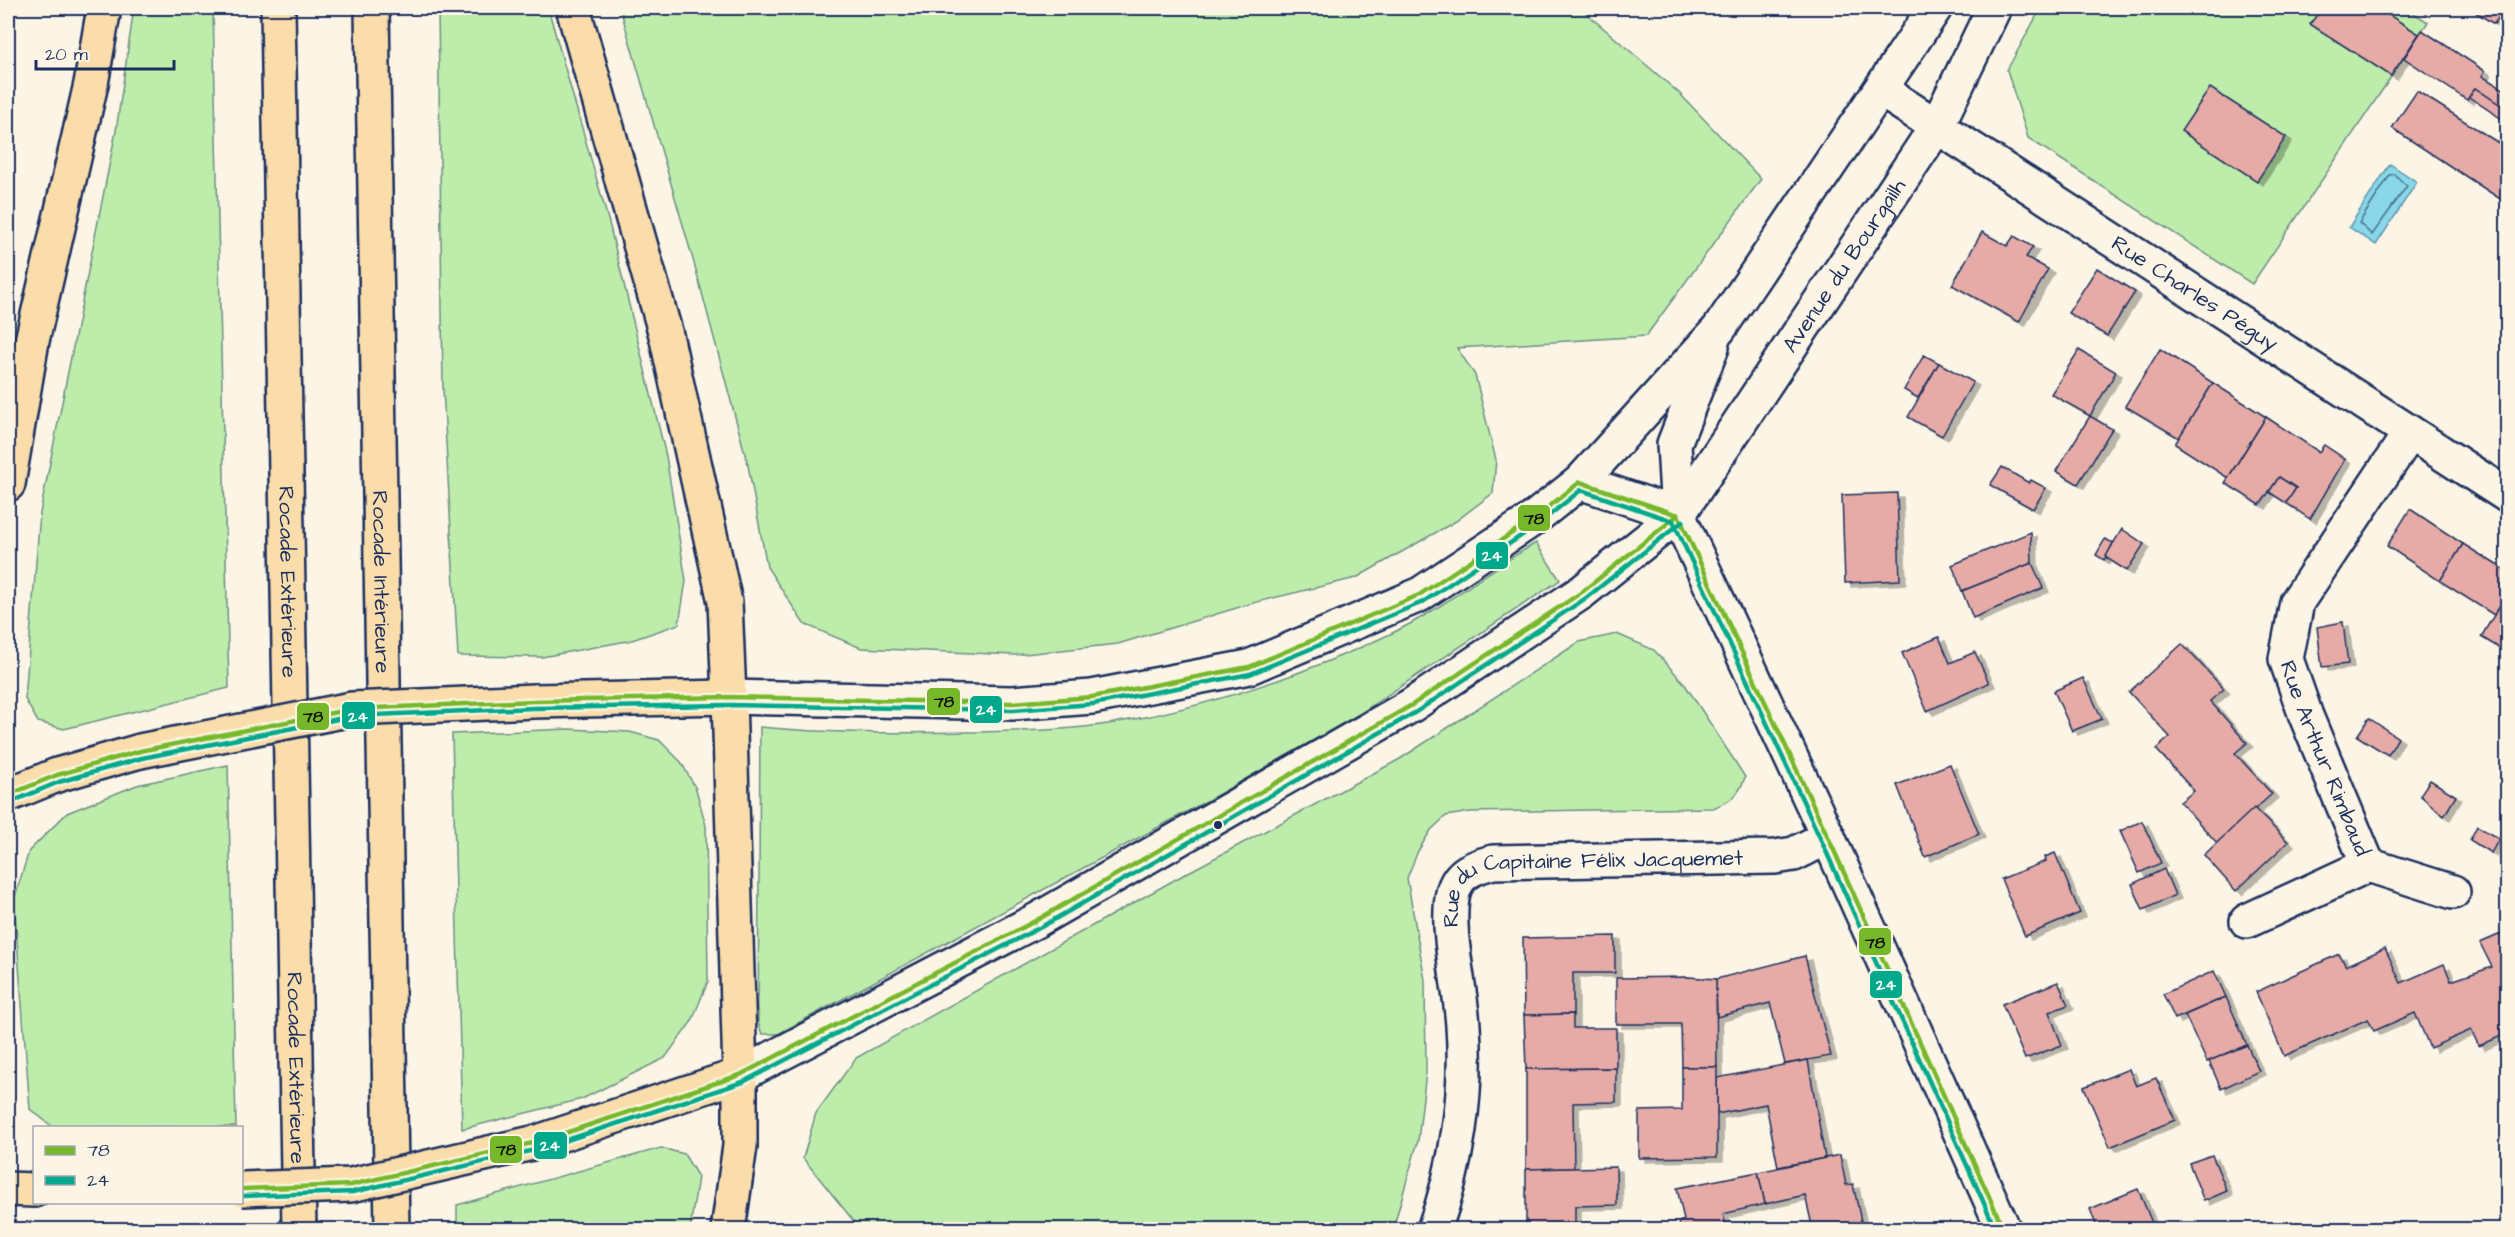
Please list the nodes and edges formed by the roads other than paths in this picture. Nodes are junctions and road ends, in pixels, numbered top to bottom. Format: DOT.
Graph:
graph roads {
  1 [pos="104,8"];
  2 [pos="278,8"];
  3 [pos="372,8"];
  4 [pos="573,8"];
  5 [pos="1935,8"];
  6 [pos="1994,8"];
  7 [pos="1881,90"];
  8 [pos="1937,126"];
  9 [pos="1719,329"];
  10 [pos="2409,433"];
  11 [pos="1580,482"];
  12 [pos="8,484"];
  13 [pos="2508,496"];
  14 [pos="1678,515"];
  15 [pos="729,697"];
  16 [pos="8,795"];
  17 [pos="1828,837"];
  18 [pos="2368,865"];
  19 [pos="2453,892"];
  20 [pos="2247,921"];
  21 [pos="740,1075"];
  22 [pos="243,1189"];
  23 [pos="8,1190"];
  24 [pos="33,1190"];
  25 [pos="299,1230"];
  26 [pos="392,1230"];
  27 [pos="728,1230"];
  28 [pos="1434,1230"];
  29 [pos="2004,1230"];
  1 -- 12 [label="main road"];
  2 -- 25 [label="main road, Rocade Extérieure"];
  3 -- 26 [label="main road, Rocade Intérieure"];
  4 -- 15 [label="main road"];
  5 -- 7 [label="main road"];
  6 -- 8 [label="main road, Avenue du Bourgailh"];
  7 -- 8 [label="main road, Rue Charles Péguy"];
  7 -- 9 [label="main road"];
  8 -- 10 [label="main road, Rue Charles Péguy"];
  8 -- 14 [label="main road, Avenue du Bourgailh"];
  9 -- 11 [label="main road"];
  9 -- 14 [label="main road"];
  10 -- 13 [label="main road, Rue Charles Péguy"];
  10 -- 18 [label="main road, Rue Arthur Rimbaud"];
  11 -- 14 [label="main road"];
  11 -- 15 [label="main road"];
  14 -- 17 [label="main road"];
  14 -- 21 [label="main road, Avenue du Bourgailh"];
  15 -- 16 [label="main road, bridge"];
  15 -- 21 [label="main road"];
  17 -- 28 [label="main road, Rue du Capitaine Félix Jacquemet"];
  17 -- 29 [label="main road"];
  18 -- 19 [label="main road, Rue Arthur Rimbaud"];
  18 -- 20 [label="main road, Rue Arthur Rimbaud"];
  21 -- 22 [label="main road, Avenue du Bourgailh, bridge"];
  21 -- 27 [label="main road"];
  23 -- 24 [label="main road"];
}
